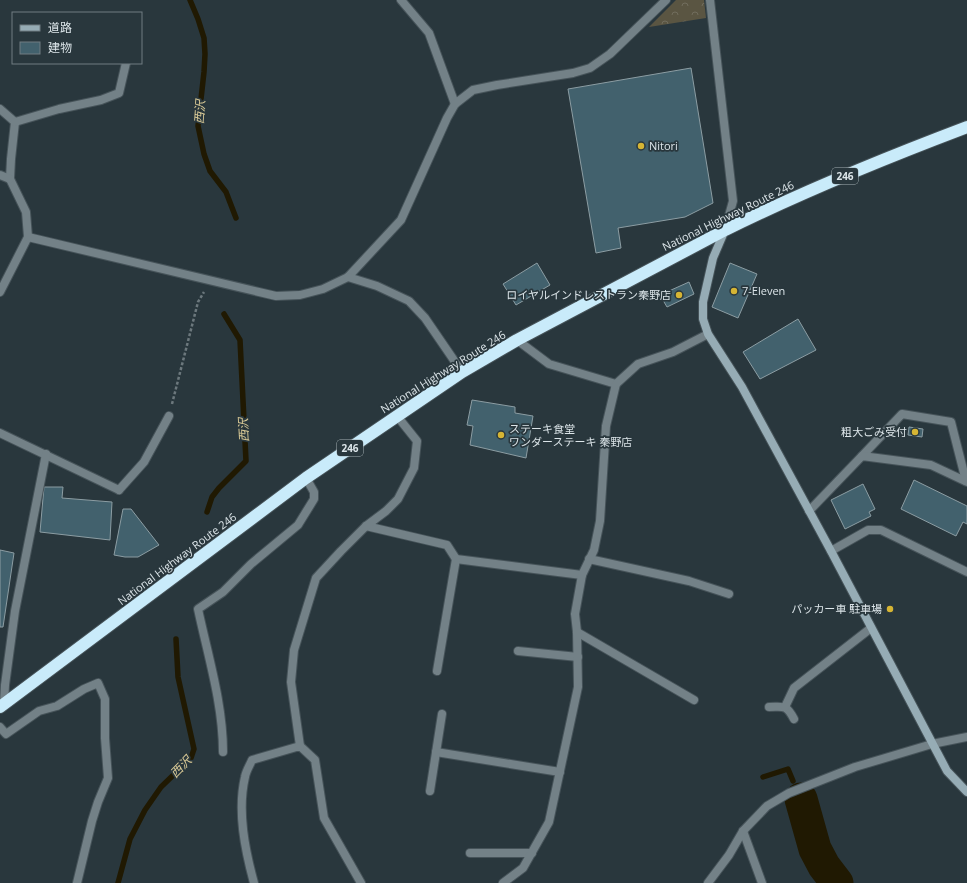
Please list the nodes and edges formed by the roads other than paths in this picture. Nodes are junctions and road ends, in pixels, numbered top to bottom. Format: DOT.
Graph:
graph roads {
  1 [pos="401,0"];
  2 [pos="666,0"];
  3 [pos="710,0"];
  4 [pos="126,64"];
  5 [pos="455,104"];
  6 [pos="0,109"];
  7 [pos="15,122"];
  8 [pos="967,127"];
  9 [pos="0,175"];
  10 [pos="10,180"];
  11 [pos="725,230"];
  12 [pos="28,237"];
  13 [pos="348,277"];
  14 [pos="0,292"];
  15 [pos="708,334"];
  16 [pos="517,340"];
  17 [pos="462,372"];
  18 [pos="616,384"];
  19 [pos="169,416"];
  20 [pos="396,416"];
  21 [pos="0,433"];
  22 [pos="46,454"];
  23 [pos="862,456"];
  24 [pos="306,478"];
  25 [pos="966,481"];
  26 [pos="809,511"];
  27 [pos="366,526"];
  28 [pos="831,551"];
  29 [pos="456,559"];
  30 [pos="589,559"];
  31 [pos="967,572"];
  32 [pos="582,575"];
  33 [pos="729,594"];
  34 [pos="871,628"];
  35 [pos="577,632"];
  36 [pos="518,651"];
  37 [pos="578,657"];
  38 [pos="436,670"];
  39 [pos="694,700"];
  40 [pos="2,706"];
  41 [pos="769,707"];
  42 [pos="785,707"];
  43 [pos="442,714"];
  44 [pos="794,719"];
  45 [pos="0,727"];
  46 [pos="967,736"];
  47 [pos="932,744"];
  48 [pos="300,746"];
  49 [pos="223,752"];
  50 [pos="436,752"];
  51 [pos="560,772"];
  52 [pos="430,791"];
  53 [pos="967,792"];
  54 [pos="743,831"];
  55 [pos="470,853"];
  56 [pos="532,853"];
  57 [pos="76,883"];
  58 [pos="254,883"];
  59 [pos="361,883"];
  60 [pos="503,883"];
  61 [pos="708,883"];
  62 [pos="762,883"];
  1 -- 5 [label="street"];
  2 -- 5 [label="street"];
  3 -- 11 [label="street"];
  4 -- 7 [label="street"];
  5 -- 13 [label="street"];
  6 -- 7 [label="street"];
  7 -- 10 [label="street"];
  8 -- 11 [label="highway, National Highway Route 246 / 246"];
  9 -- 10 [label="street"];
  10 -- 12 [label="street"];
  11 -- 15 [label="street"];
  11 -- 16 [label="highway, National Highway Route 246 / 246"];
  12 -- 13 [label="street"];
  12 -- 14 [label="street"];
  13 -- 17 [label="street"];
  15 -- 18 [label="street"];
  15 -- 26 [label="street"];
  16 -- 17 [label="highway, National Highway Route 246 / 246"];
  16 -- 18 [label="street"];
  17 -- 20 [label="highway, National Highway Route 246 / 246"];
  18 -- 30 [label="street"];
  19 -- 22 [label="street"];
  20 -- 24 [label="highway, National Highway Route 246 / 246"];
  20 -- 27 [label="street"];
  21 -- 22 [label="street"];
  22 -- 40 [label="street"];
  23 -- 25 [label="street"];
  23 -- 25 [label="street"];
  23 -- 26 [label="street"];
  24 -- 40 [label="highway, National Highway Route 246 / 246"];
  24 -- 49 [label="street"];
  26 -- 28 [label="street"];
  27 -- 29 [label="street"];
  27 -- 48 [label="street"];
  28 -- 31 [label="street"];
  28 -- 34 [label="street"];
  29 -- 32 [label="street"];
  29 -- 38 [label="street"];
  30 -- 32 [label="street"];
  30 -- 33 [label="street"];
  32 -- 35 [label="street"];
  34 -- 42 [label="street"];
  34 -- 47 [label="street"];
  35 -- 37 [label="street"];
  35 -- 39 [label="street"];
  36 -- 37 [label="street"];
  37 -- 51 [label="street"];
  41 -- 42 [label="street"];
  42 -- 44 [label="street"];
  43 -- 50 [label="street"];
  45 -- 57 [label="street"];
  46 -- 47 [label="street"];
  47 -- 53 [label="street"];
  47 -- 54 [label="street"];
  48 -- 58 [label="street"];
  48 -- 59 [label="street"];
  50 -- 51 [label="street"];
  50 -- 52 [label="street"];
  51 -- 56 [label="street"];
  54 -- 61 [label="street"];
  54 -- 62 [label="street"];
  55 -- 56 [label="street"];
  56 -- 60 [label="street"];
}
